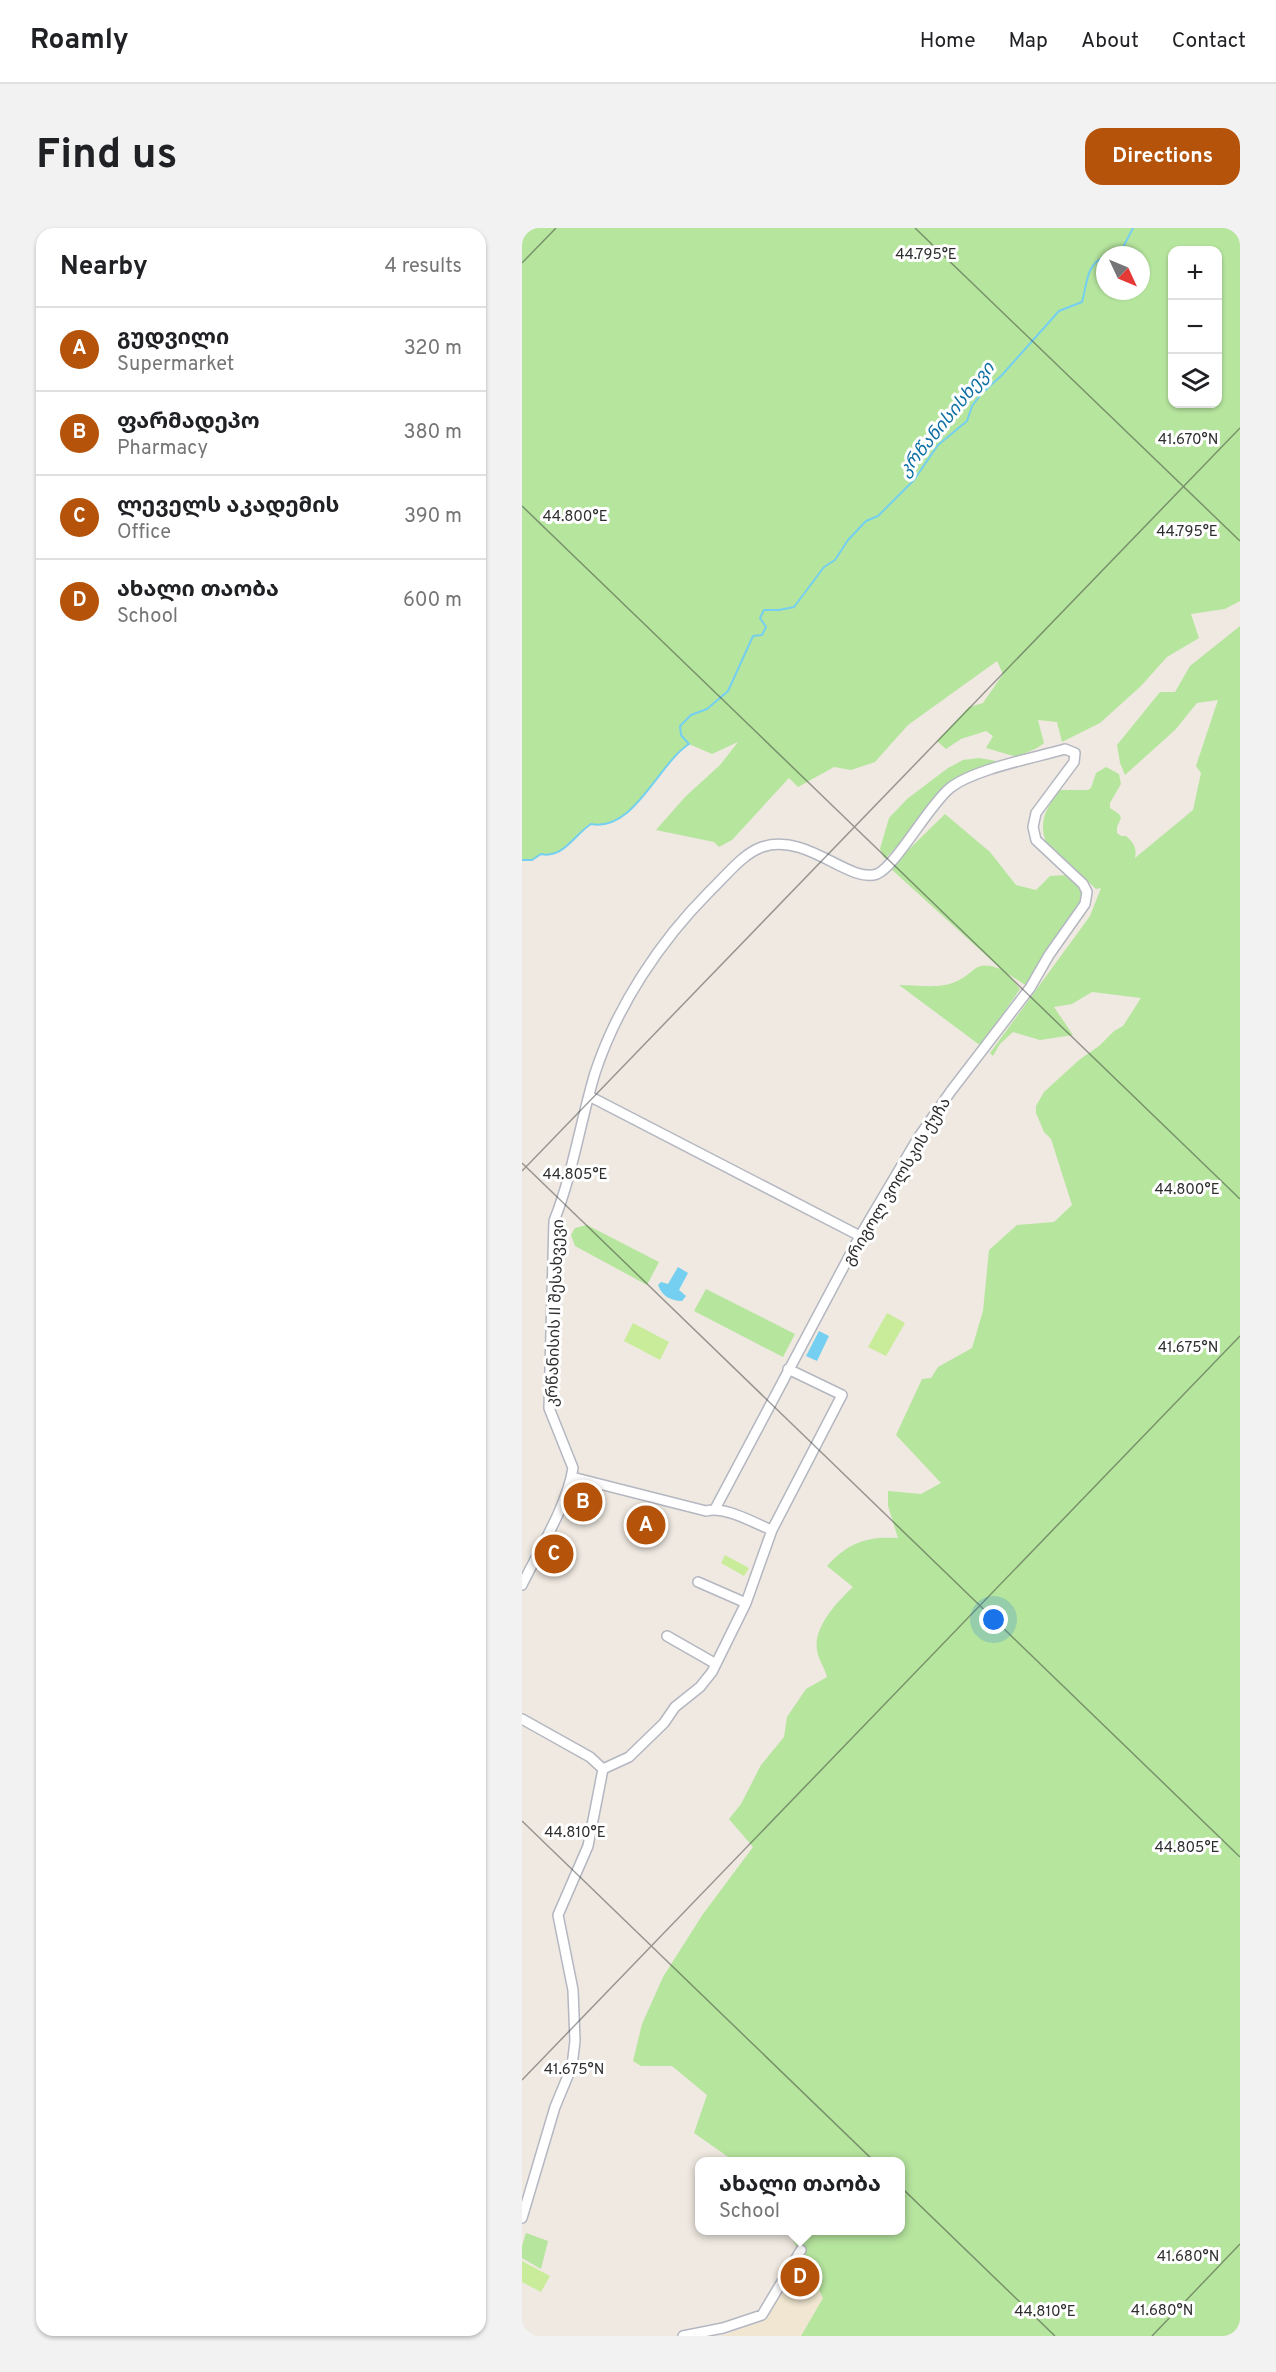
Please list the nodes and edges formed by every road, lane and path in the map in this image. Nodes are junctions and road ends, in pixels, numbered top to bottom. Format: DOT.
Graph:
graph roads {
  1 [pos="1075,753"];
  2 [pos="589,1096"];
  3 [pos="860,1236"];
  4 [pos="788,1369"];
  5 [pos="572,1477"];
  6 [pos="715,1509"];
  7 [pos="772,1530"];
  8 [pos="698,1582"];
  9 [pos="522,1585"];
  10 [pos="746,1603"];
  11 [pos="667,1636"];
  12 [pos="716,1664"];
  13 [pos="522,1719"];
  14 [pos="603,1768"];
  15 [pos="522,2218"];
  16 [pos="801,2250"];
  17 [pos="713,2332"];
  18 [pos="683,2336"];
  1 -- 2 [label="street, კრწანისის II შესახვევი"];
  1 -- 3 [label="street, გრიგოლ ვოლსკის ქუჩა"];
  2 -- 3 [label="street"];
  2 -- 5 [label="street, კრწანისის II შესახვევი"];
  3 -- 4 [label="street, გრიგოლ ვოლსკის ქუჩა"];
  4 -- 6 [label="street, გრიგოლ ვოლსკის ქუჩა"];
  4 -- 7 [label="street"];
  5 -- 6 [label="street"];
  5 -- 9 [label="street"];
  6 -- 7 [label="street"];
  7 -- 10 [label="street"];
  8 -- 10 [label="street"];
  10 -- 12 [label="street"];
  11 -- 12 [label="street"];
  12 -- 14 [label="street"];
  13 -- 14 [label="street"];
  14 -- 15 [label="street"];
  16 -- 17 [label="street"];
  17 -- 18 [label="street"];
}
